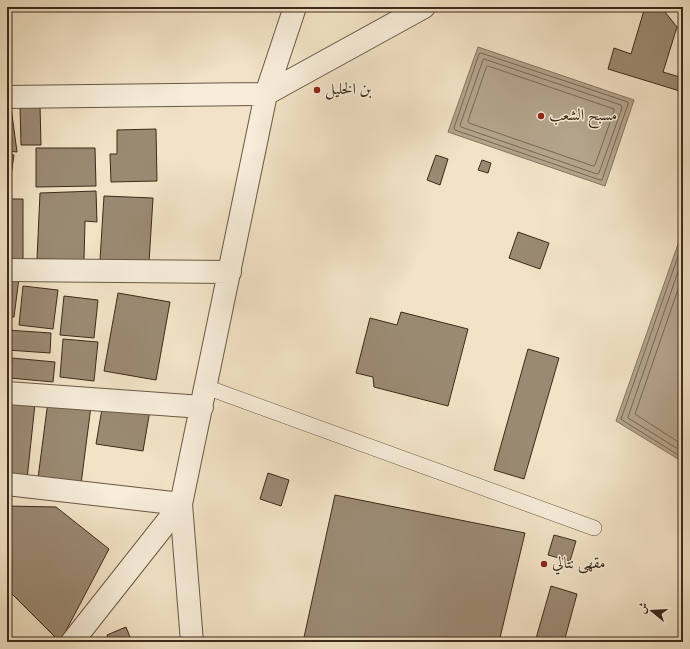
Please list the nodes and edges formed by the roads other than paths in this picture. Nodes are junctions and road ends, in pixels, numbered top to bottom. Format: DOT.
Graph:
graph roads {
  1 [pos="295,7"];
  2 [pos="424,7"];
  3 [pos="266,94"];
  4 [pos="7,97"];
  5 [pos="7,270"];
  6 [pos="230,272"];
  7 [pos="7,393"];
  8 [pos="204,397"];
  9 [pos="7,484"];
  10 [pos="181,504"];
  11 [pos="594,528"];
  12 [pos="72,642"];
  13 [pos="192,642"];
  1 -- 3 [label="street"];
  2 -- 3 [label="street"];
  3 -- 4 [label="street"];
  3 -- 6 [label="street"];
  5 -- 6 [label="street"];
  6 -- 8 [label="street"];
  7 -- 8 [label="street"];
  8 -- 10 [label="street"];
  8 -- 11 [label="lane"];
  9 -- 10 [label="street"];
  10 -- 12 [label="street"];
  10 -- 13 [label="street"];
}
